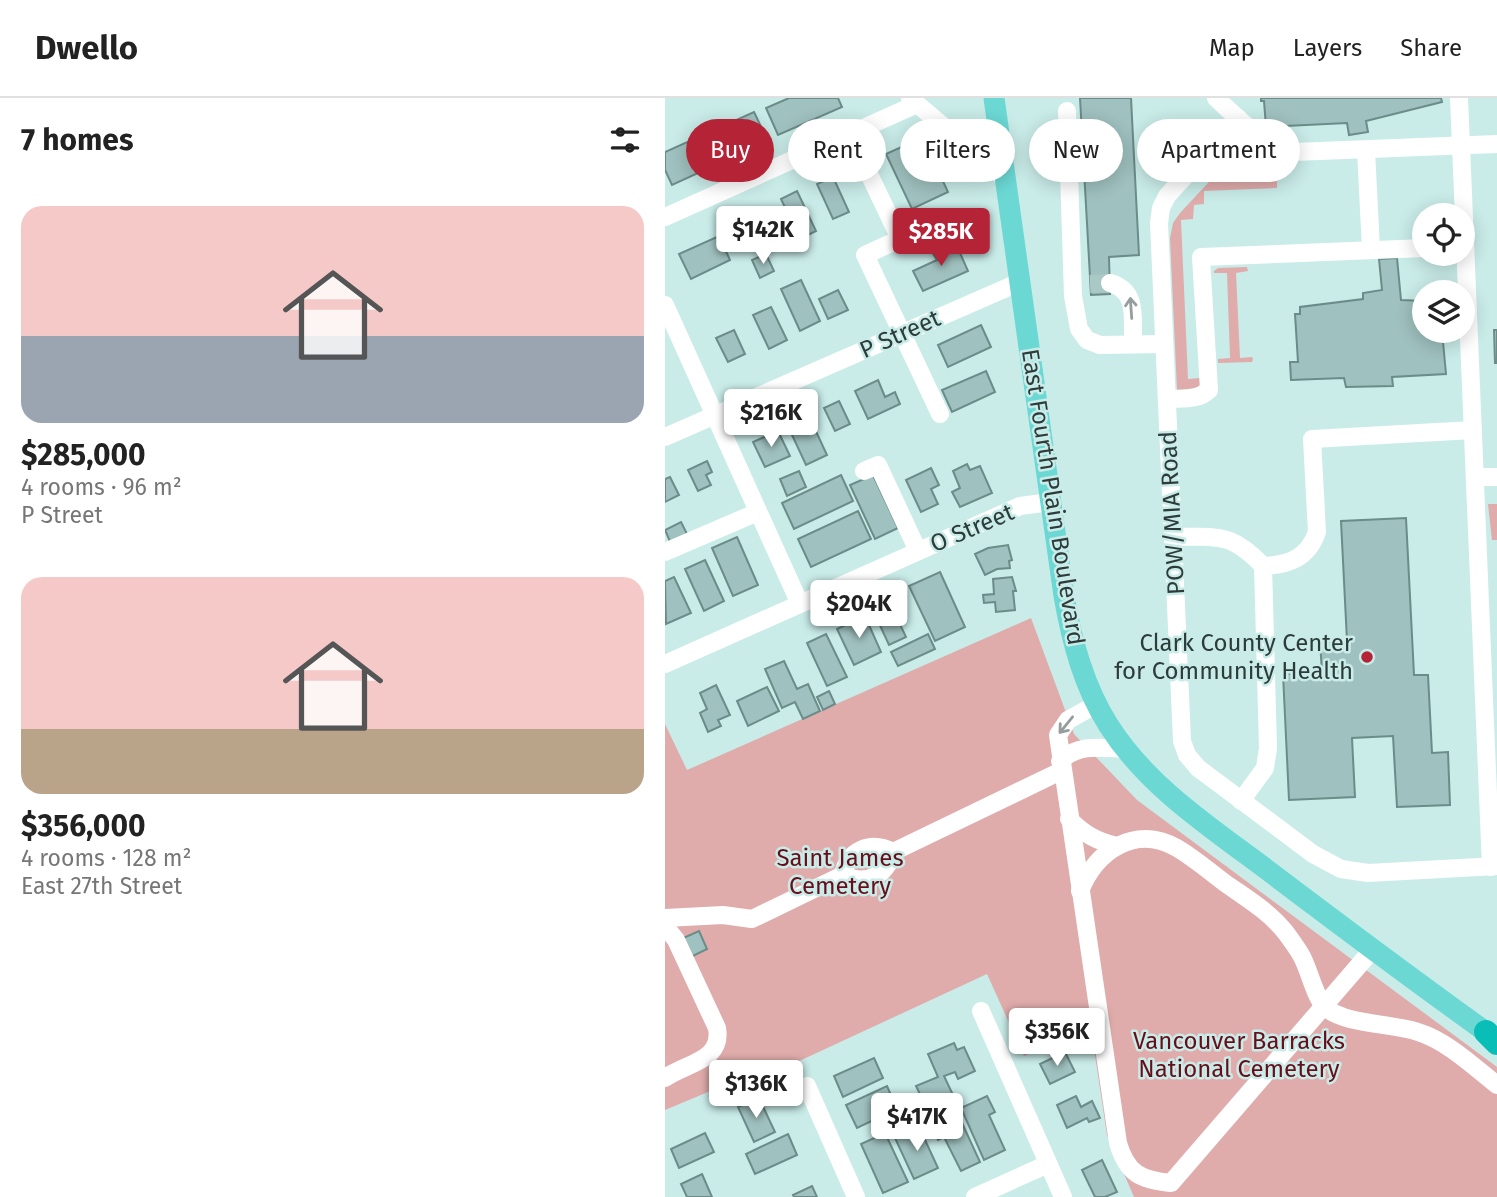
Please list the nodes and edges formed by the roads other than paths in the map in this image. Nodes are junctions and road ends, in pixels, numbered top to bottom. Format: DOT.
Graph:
graph roads {
  1 [pos="994,98"];
  2 [pos="1216,98"];
  3 [pos="1459,98"];
  4 [pos="913,101"];
  5 [pos="1066,111"];
  6 [pos="1238,118"];
  7 [pos="879,119"];
  8 [pos="935,119"];
  9 [pos="997,119"];
  10 [pos="1497,144"];
  11 [pos="1461,145"];
  12 [pos="1366,150"];
  13 [pos="788,162"];
  14 [pos="872,182"];
  15 [pos="1006,182"];
  16 [pos="1463,203"];
  17 [pos="665,217"];
  18 [pos="1412,248"];
  19 [pos="1371,250"];
  20 [pos="1465,266"];
  21 [pos="1020,282"];
  22 [pos="1110,283"];
  23 [pos="665,305"];
  24 [pos="669,324"];
  25 [pos="902,333"];
  26 [pos="1133,344"];
  27 [pos="1164,344"];
  28 [pos="1167,399"];
  29 [pos="940,414"];
  30 [pos="714,415"];
  31 [pos="1473,430"];
  32 [pos="665,437"];
  33 [pos="864,471"];
  34 [pos="1497,477"];
  35 [pos="1475,478"];
  36 [pos="1051,502"];
  37 [pos="758,512"];
  38 [pos="1173,537"];
  39 [pos="918,551"];
  40 [pos="665,552"];
  41 [pos="1263,566"];
  42 [pos="800,604"];
  43 [pos="665,664"];
  44 [pos="1097,704"];
  45 [pos="1125,749"];
  46 [pos="1061,766"];
  47 [pos="1241,801"];
  48 [pos="1069,819"];
  49 [pos="1117,846"];
  50 [pos="893,852"];
  51 [pos="1494,867"];
  52 [pos="843,875"];
  53 [pos="1080,891"];
  54 [pos="665,918"];
  55 [pos="665,926"];
  56 [pos="1373,950"];
  57 [pos="1325,1007"];
  58 [pos="981,1011"];
  59 [pos="1494,1038"];
  60 [pos="665,1078"];
  61 [pos="1497,1085"];
  62 [pos="807,1086"];
  63 [pos="1048,1164"];
  64 [pos="1176,1190"];
  65 [pos="856,1197"];
  66 [pos="975,1197"];
  67 [pos="1063,1197"];
  1 -- 9 [label="main road, East Fourth Plain Boulevard"];
  2 -- 6 [label="street"];
  3 -- 11 [label="street"];
  4 -- 7 [label="street"];
  4 -- 8 [label="street"];
  5 -- 26 [label="street"];
  6 -- 12 [label="street"];
  6 -- 27 [label="street, POW/MIA Road"];
  10 -- 11 [label="street"];
  11 -- 12 [label="street"];
  11 -- 16 [label="street"];
  12 -- 19 [label="street"];
  13 -- 17 [label="street"];
  14 -- 25 [label="street"];
  15 -- 21 [label="main road, East Fourth Plain Boulevard"];
  18 -- 19 [label="street"];
  19 -- 28 [label="street"];
  20 -- 31 [label="street"];
  21 -- 25 [label="street, P Street"];
  21 -- 36 [label="main road, East Fourth Plain Boulevard"];
  26 -- 22 [label="street, one-way"];
  23 -- 24 [label="street"];
  24 -- 30 [label="street"];
  25 -- 29 [label="street"];
  25 -- 30 [label="street, P Street"];
  26 -- 27 [label="street"];
  27 -- 28 [label="street, POW/MIA Road"];
  28 -- 38 [label="street, POW/MIA Road"];
  30 -- 32 [label="street, P Street"];
  30 -- 37 [label="street"];
  31 -- 35 [label="street"];
  31 -- 41 [label="street"];
  33 -- 39 [label="street"];
  34 -- 35 [label="street"];
  35 -- 51 [label="street"];
  36 -- 39 [label="street, O Street"];
  36 -- 44 [label="main road, East Fourth Plain Boulevard"];
  37 -- 40 [label="street"];
  37 -- 42 [label="street"];
  38 -- 41 [label="street"];
  38 -- 47 [label="street, POW/MIA Road"];
  39 -- 42 [label="street, O Street"];
  41 -- 47 [label="street"];
  42 -- 43 [label="street, O Street"];
  44 -- 45 [label="main road, East Fourth Plain Boulevard"];
  44 -- 46 [label="street, one-way"];
  45 -- 46 [label="street"];
  45 -- 56 [label="main road, East Fourth Plain Boulevard"];
  46 -- 48 [label="street"];
  46 -- 50 [label="street"];
  47 -- 51 [label="street, POW/MIA Road"];
  48 -- 49 [label="street"];
  48 -- 53 [label="street"];
  49 -- 53 [label="street"];
  49 -- 57 [label="street"];
  50 -- 52 [label="street"];
  50 -- 52 [label="street"];
  52 -- 54 [label="street"];
  53 -- 64 [label="street"];
  55 -- 60 [label="street"];
  56 -- 57 [label="street"];
  56 -- 59 [label="main road, East Fourth Plain Boulevard"];
  57 -- 61 [label="street"];
  57 -- 64 [label="street"];
  58 -- 63 [label="street"];
  62 -- 65 [label="street"];
  63 -- 66 [label="street"];
  63 -- 67 [label="street"];
}
